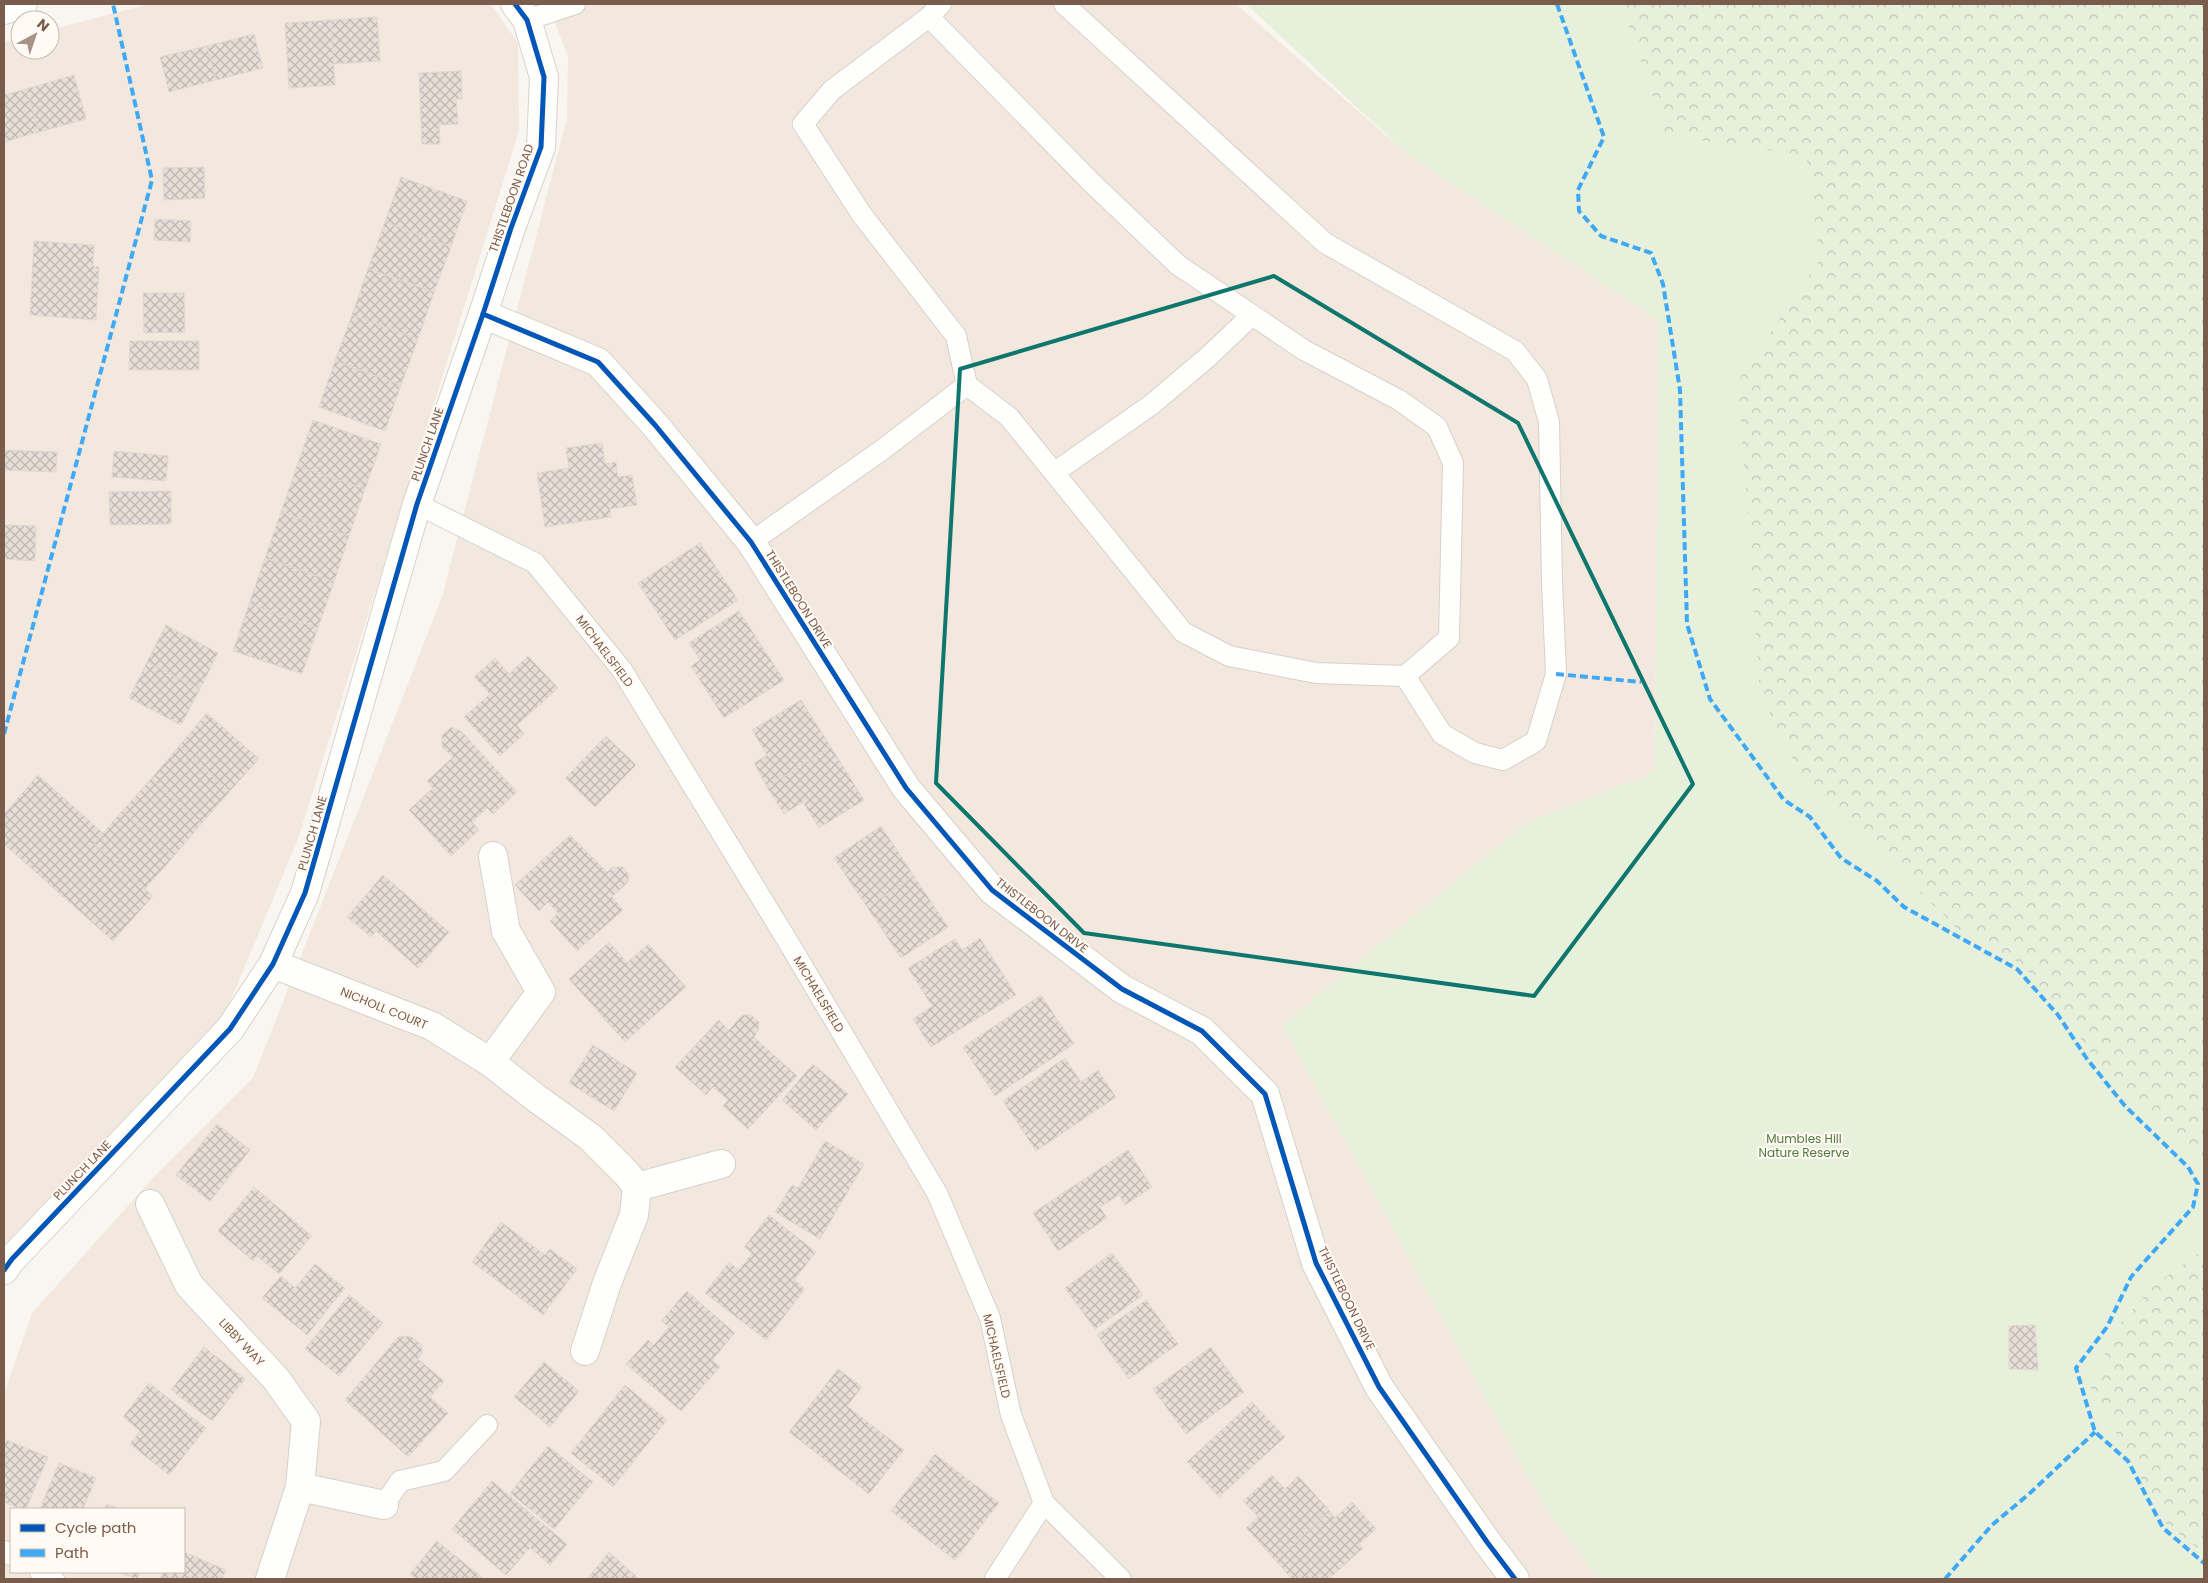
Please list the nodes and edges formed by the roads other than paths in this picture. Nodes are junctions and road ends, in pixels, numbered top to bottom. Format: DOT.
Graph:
graph roads {
  1 [pos="23,4"];
  2 [pos="575,4"];
  3 [pos="1064,4"];
  4 [pos="4,10"];
  5 [pos="935,10"];
  6 [pos="521,12"];
  7 [pos="483,314"];
  8 [pos="1252,315"];
  9 [pos="968,385"];
  10 [pos="1054,472"];
  11 [pos="417,504"];
  12 [pos="751,542"];
  13 [pos="1405,676"];
  14 [pos="493,856"];
  15 [pos="273,964"];
  16 [pos="490,1062"];
  17 [pos="721,1164"];
  18 [pos="637,1187"];
  19 [pos="150,1204"];
  20 [pos="4,1270"];
  21 [pos="585,1351"];
  22 [pos="487,1425"];
  23 [pos="300,1487"];
  24 [pos="1044,1503"];
  25 [pos="384,1505"];
  26 [pos="42,1573"];
  27 [pos="54,1579"];
  28 [pos="270,1579"];
  29 [pos="995,1579"];
  30 [pos="1121,1579"];
  31 [pos="1515,1579"];
  1 -- 4 [label="street"];
  2 -- 6 [label="lane"];
  3 -- 13 [label="lane"];
  5 -- 8 [label="lane"];
  5 -- 9 [label="lane"];
  6 -- 7 [label="street, THISTLEBOON ROAD"];
  7 -- 11 [label="street, PLUNCH LANE"];
  7 -- 12 [label="street, THISTLEBOON DRIVE"];
  8 -- 10 [label="lane"];
  8 -- 13 [label="lane"];
  9 -- 10 [label="lane"];
  9 -- 12 [label="lane"];
  10 -- 13 [label="lane"];
  11 -- 15 [label="street, PLUNCH LANE"];
  11 -- 24 [label="lane, MICHAELSFIELD"];
  12 -- 31 [label="street, THISTLEBOON DRIVE"];
  14 -- 16 [label="street"];
  15 -- 16 [label="street, NICHOLL COURT"];
  15 -- 20 [label="street, PLUNCH LANE"];
  16 -- 18 [label="street, NICHOLL COURT"];
  17 -- 18 [label="street"];
  18 -- 21 [label="street"];
  19 -- 23 [label="street, LIBBY WAY"];
  22 -- 25 [label="lane"];
  23 -- 25 [label="street"];
  23 -- 28 [label="street, LIBBY WAY"];
  24 -- 29 [label="lane"];
  24 -- 30 [label="lane"];
  26 -- 27 [label="lane"];
}
